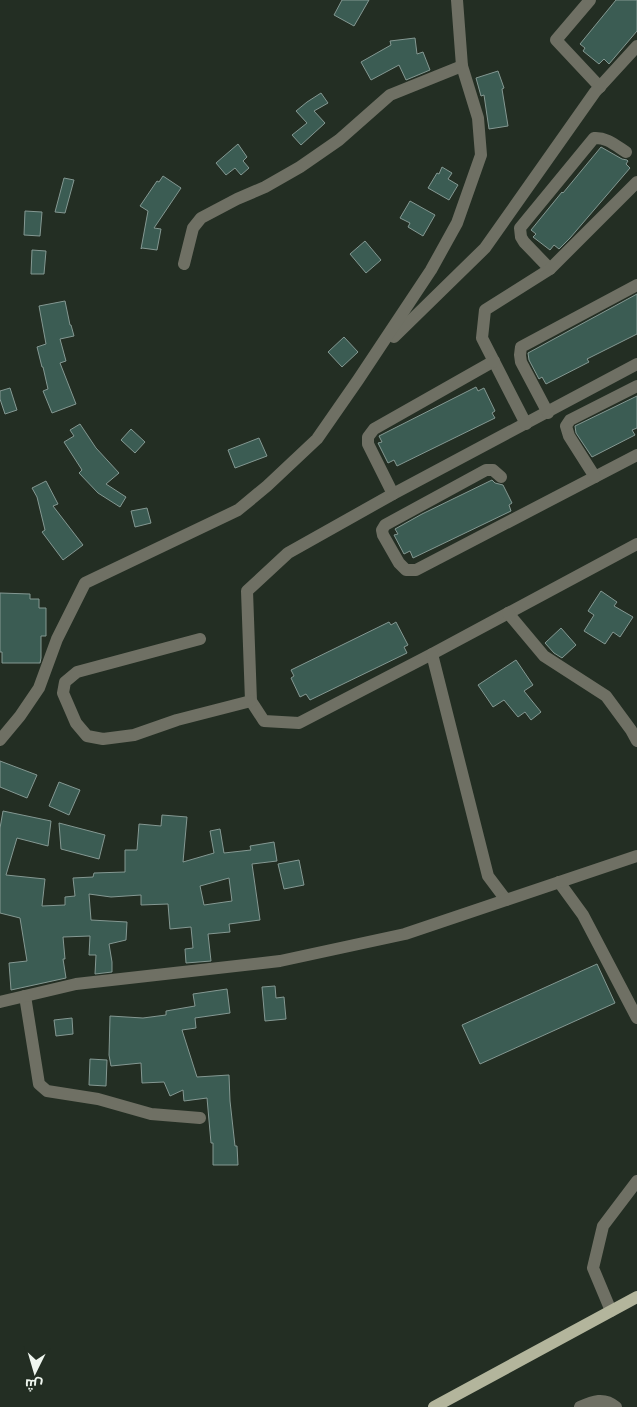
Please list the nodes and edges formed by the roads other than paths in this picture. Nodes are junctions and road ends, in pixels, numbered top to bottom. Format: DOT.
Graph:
graph roads {
  1 [pos="456,0"];
  2 [pos="590,0"];
  3 [pos="637,46"];
  4 [pos="462,66"];
  5 [pos="600,87"];
  6 [pos="626,152"];
  7 [pos="637,182"];
  8 [pos="184,264"];
  9 [pos="550,269"];
  10 [pos="637,285"];
  11 [pos="374,356"];
  12 [pos="494,361"];
  13 [pos="637,364"];
  14 [pos="637,386"];
  15 [pos="548,412"];
  16 [pos="526,424"];
  17 [pos="637,455"];
  18 [pos="501,477"];
  19 [pos="595,477"];
  20 [pos="393,494"];
  21 [pos="637,544"];
  22 [pos="508,613"];
  23 [pos="200,639"];
  24 [pos="432,654"];
  25 [pos="251,701"];
  26 [pos="0,740"];
  27 [pos="637,741"];
  28 [pos="637,856"];
  29 [pos="559,882"];
  30 [pos="506,900"];
  31 [pos="25,996"];
  32 [pos="0,1002"];
  33 [pos="637,1018"];
  34 [pos="200,1118"];
  35 [pos="637,1181"];
  36 [pos="637,1297"];
  37 [pos="611,1311"];
  38 [pos="434,1407"];
  39 [pos="580,1407"];
  40 [pos="616,1407"];
  1 -- 4 [label="street"];
  2 -- 5 [label="street"];
  3 -- 5 [label="street"];
  4 -- 8 [label="street"];
  4 -- 11 [label="street"];
  5 -- 11 [label="street"];
  6 -- 9 [label="street"];
  7 -- 9 [label="street"];
  9 -- 12 [label="street"];
  10 -- 15 [label="street"];
  11 -- 26 [label="street"];
  12 -- 16 [label="street"];
  12 -- 20 [label="street"];
  13 -- 15 [label="street"];
  14 -- 19 [label="street"];
  15 -- 16 [label="street"];
  16 -- 20 [label="street"];
  17 -- 19 [label="street"];
  18 -- 19 [label="street"];
  20 -- 25 [label="street"];
  21 -- 22 [label="street"];
  22 -- 24 [label="street"];
  22 -- 27 [label="street"];
  23 -- 25 [label="street"];
  24 -- 25 [label="street"];
  24 -- 30 [label="street"];
  28 -- 29 [label="street"];
  29 -- 30 [label="street"];
  29 -- 33 [label="street"];
  30 -- 31 [label="street"];
  31 -- 32 [label="street"];
  31 -- 34 [label="street"];
  35 -- 37 [label="street"];
  36 -- 37 [label="main road"];
  37 -- 38 [label="main road"];
  39 -- 40 [label="street"];
}
